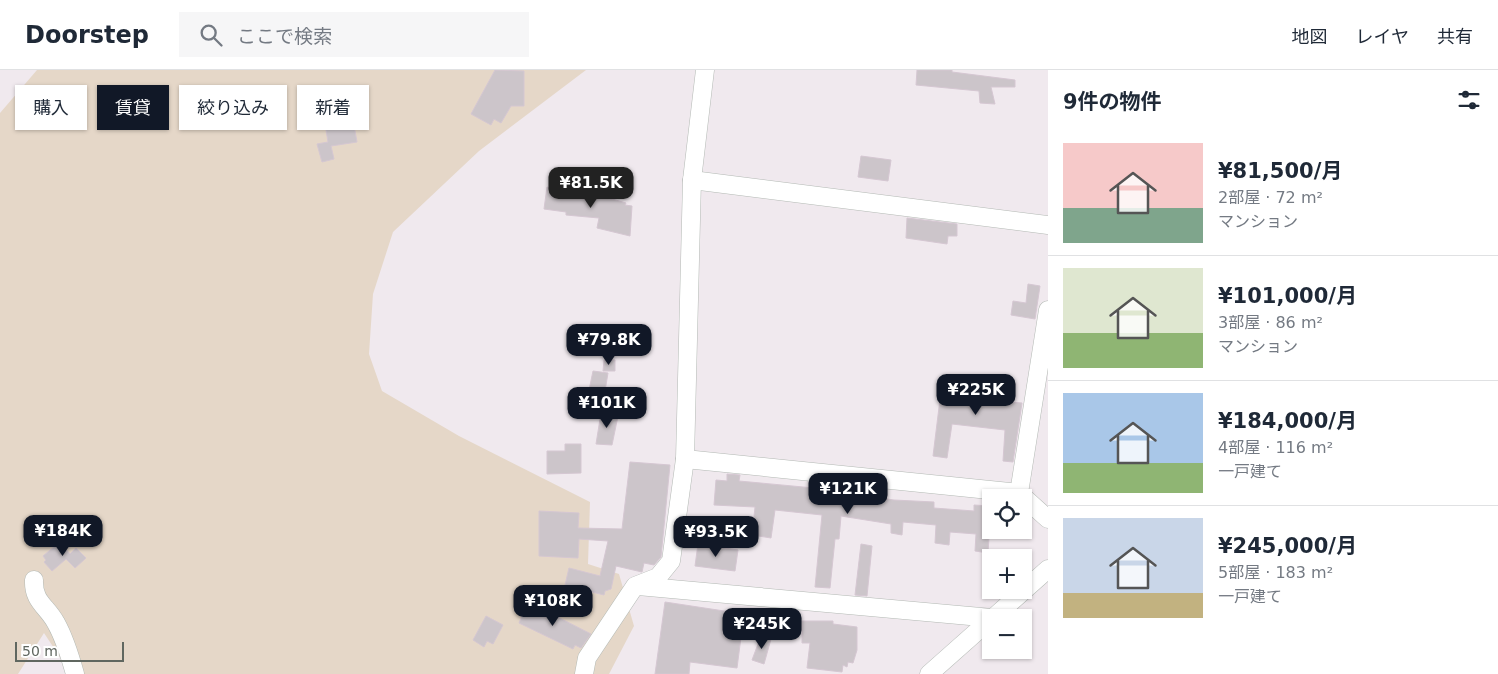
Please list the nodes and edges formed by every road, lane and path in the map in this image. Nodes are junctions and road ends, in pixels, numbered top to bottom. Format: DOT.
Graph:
graph roads {
  1 [pos="705,70"];
  2 [pos="692,180"];
  3 [pos="1048,225"];
  4 [pos="1048,310"];
  5 [pos="685,459"];
  6 [pos="982,489"];
  7 [pos="1020,489"];
  8 [pos="1032,504"];
  9 [pos="1048,518"];
  10 [pos="1048,569"];
  11 [pos="34,580"];
  12 [pos="635,586"];
  13 [pos="1002,609"];
  14 [pos="982,617"];
  15 [pos="982,627"];
  16 [pos="74,674"];
  17 [pos="584,674"];
  18 [pos="929,674"];
  1 -- 2 [label="street"];
  2 -- 3 [label="street"];
  2 -- 5 [label="street"];
  4 -- 7 [label="street"];
  5 -- 6 [label="street"];
  5 -- 12 [label="street"];
  8 -- 9 [label="street"];
  10 -- 13 [label="street"];
  11 -- 16 [label="street"];
  12 -- 14 [label="street"];
  12 -- 17 [label="street"];
  15 -- 18 [label="street"];
}
